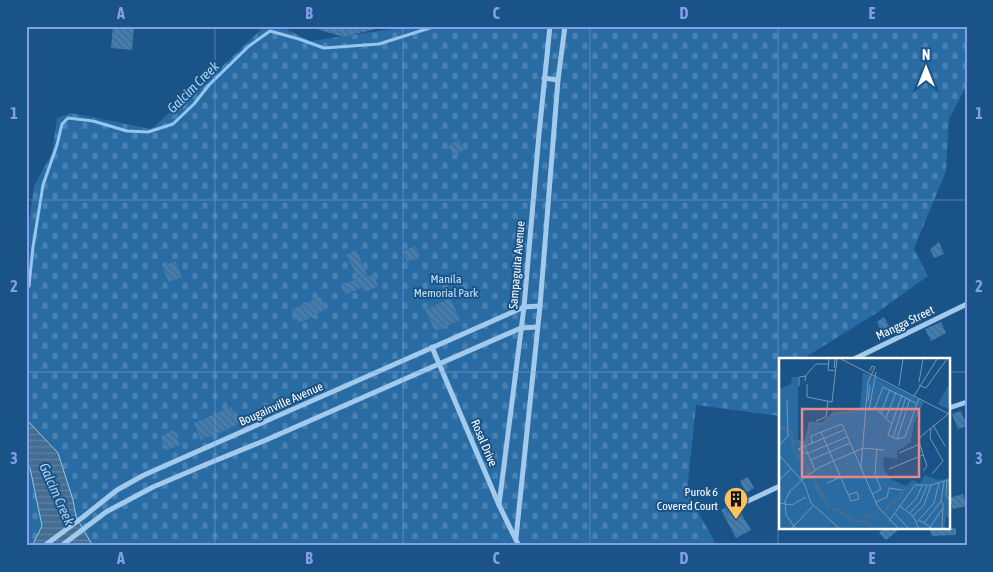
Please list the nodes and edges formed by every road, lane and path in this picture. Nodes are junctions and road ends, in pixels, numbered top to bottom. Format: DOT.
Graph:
graph roads {
  1 [pos="550,26"];
  2 [pos="565,26"];
  3 [pos="544,78"];
  4 [pos="558,80"];
  5 [pos="967,304"];
  6 [pos="540,306"];
  7 [pos="524,307"];
  8 [pos="537,327"];
  9 [pos="521,328"];
  10 [pos="432,347"];
  11 [pos="856,358"];
  12 [pos="439,364"];
  13 [pos="967,402"];
  14 [pos="950,408"];
  15 [pos="779,486"];
  16 [pos="500,505"];
  17 [pos="737,506"];
  18 [pos="516,538"];
  19 [pos="44,546"];
  20 [pos="61,546"];
  21 [pos="519,546"];
  1 -- 3 [label="street, Sampaguita Avenue"];
  2 -- 4 [label="street, Sampaguita Avenue"];
  3 -- 4 [label="street"];
  3 -- 7 [label="street, Sampaguita Avenue"];
  4 -- 6 [label="street, Sampaguita Avenue"];
  5 -- 11 [label="street, Mangga Street"];
  6 -- 7 [label="street, Bougainville Avenue"];
  6 -- 8 [label="street, Sampaguita Avenue"];
  7 -- 9 [label="street, Sampaguita Avenue"];
  7 -- 10 [label="street, Bougainville Avenue"];
  8 -- 9 [label="street"];
  8 -- 18 [label="street, Sampaguita Avenue"];
  9 -- 12 [label="street"];
  9 -- 16 [label="street, Sampaguita Avenue"];
  10 -- 12 [label="street, Rosal Drive"];
  10 -- 19 [label="street, Bougainville Avenue"];
  12 -- 16 [label="street, Rosal Drive"];
  12 -- 20 [label="street"];
  13 -- 14 [label="street"];
  15 -- 17 [label="street"];
  16 -- 18 [label="street, Rosal Drive"];
  18 -- 21 [label="street, Rosal Drive"];
}
